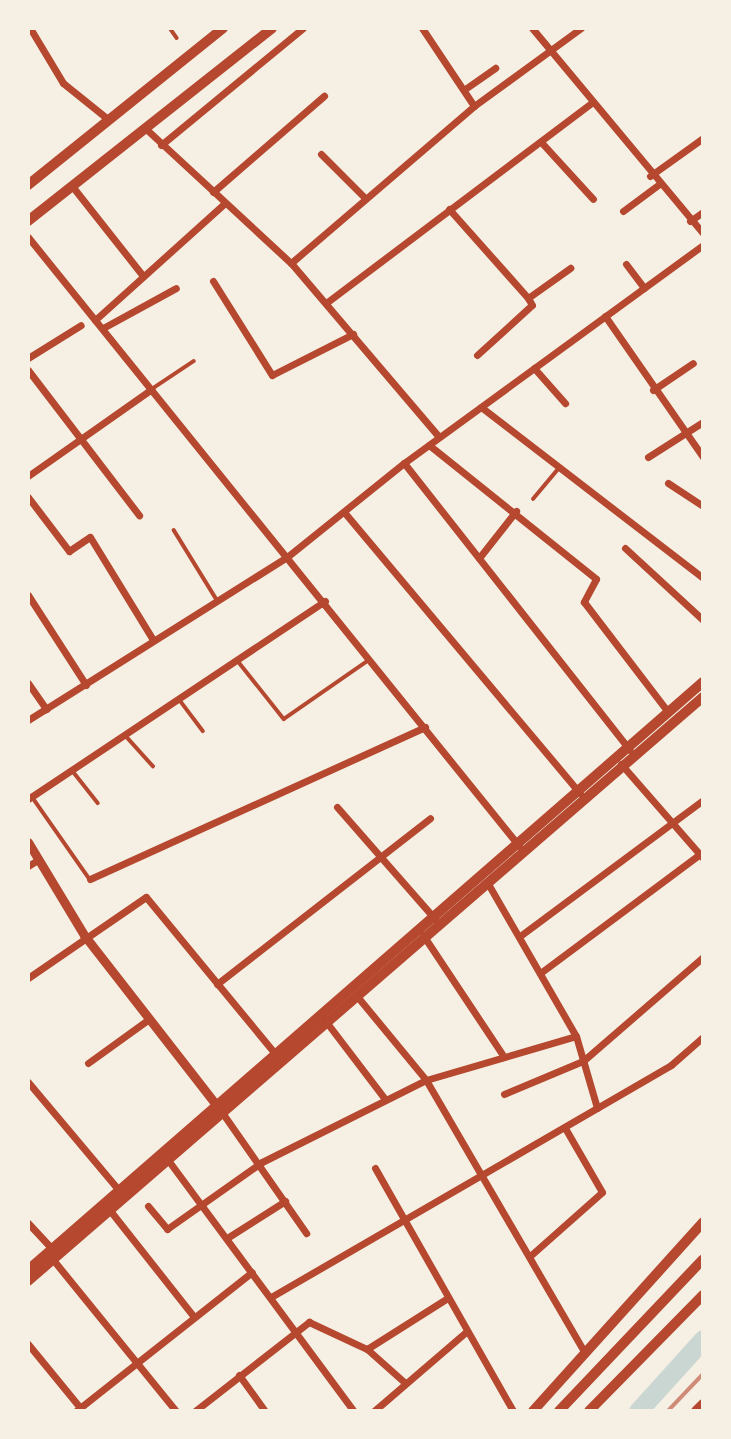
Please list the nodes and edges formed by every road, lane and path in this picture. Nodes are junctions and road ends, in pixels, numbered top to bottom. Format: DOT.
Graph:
graph roads {
  1 [pos="30,28"];
  2 [pos="170,28"];
  3 [pos="223,28"];
  4 [pos="272,28"];
  5 [pos="303,28"];
  6 [pos="422,28"];
  7 [pos="532,28"];
  8 [pos="580,28"];
  9 [pos="177,38"];
  10 [pos="547,50"];
  11 [pos="495,68"];
  12 [pos="465,89"];
  13 [pos="324,96"];
  14 [pos="590,104"];
  15 [pos="474,106"];
  16 [pos="109,120"];
  17 [pos="145,128"];
  18 [pos="703,138"];
  19 [pos="541,142"];
  20 [pos="161,145"];
  21 [pos="321,154"];
  22 [pos="650,176"];
  23 [pos="28,185"];
  24 [pos="658,185"];
  25 [pos="72,186"];
  26 [pos="213,192"];
  27 [pos="364,197"];
  28 [pos="593,199"];
  29 [pos="225,203"];
  30 [pos="449,209"];
  31 [pos="623,211"];
  32 [pos="703,212"];
  33 [pos="28,221"];
  34 [pos="690,221"];
  35 [pos="703,233"];
  36 [pos="28,237"];
  37 [pos="703,245"];
  38 [pos="291,263"];
  39 [pos="626,264"];
  40 [pos="569,268"];
  41 [pos="143,276"];
  42 [pos="213,281"];
  43 [pos="176,288"];
  44 [pos="644,288"];
  45 [pos="528,298"];
  46 [pos="326,303"];
  47 [pos="605,316"];
  48 [pos="95,320"];
  49 [pos="81,325"];
  50 [pos="103,328"];
  51 [pos="353,334"];
  52 [pos="477,355"];
  53 [pos="28,358"];
  54 [pos="194,361"];
  55 [pos="693,363"];
  56 [pos="534,368"];
  57 [pos="28,370"];
  58 [pos="152,389"];
  59 [pos="653,390"];
  60 [pos="565,402"];
  61 [pos="481,407"];
  62 [pos="703,422"];
  63 [pos="684,433"];
  64 [pos="439,437"];
  65 [pos="81,439"];
  66 [pos="429,444"];
  67 [pos="648,457"];
  68 [pos="703,457"];
  69 [pos="404,463"];
  70 [pos="560,466"];
  71 [pos="28,476"];
  72 [pos="668,483"];
  73 [pos="28,497"];
  74 [pos="533,499"];
  75 [pos="703,506"];
  76 [pos="516,511"];
  77 [pos="344,512"];
  78 [pos="139,515"];
  79 [pos="174,530"];
  80 [pos="625,548"];
  81 [pos="287,557"];
  82 [pos="479,558"];
  83 [pos="703,578"];
  84 [pos="28,595"];
  85 [pos="325,601"];
  86 [pos="218,602"];
  87 [pos="703,620"];
  88 [pos="153,640"];
  89 [pos="371,659"];
  90 [pos="237,660"];
  91 [pos="703,682"];
  92 [pos="28,683"];
  93 [pos="86,685"];
  94 [pos="703,697"];
  95 [pos="178,699"];
  96 [pos="46,709"];
  97 [pos="668,712"];
  98 [pos="28,720"];
  99 [pos="425,727"];
  100 [pos="203,731"];
  101 [pos="125,735"];
  102 [pos="631,752"];
  103 [pos="619,763"];
  104 [pos="153,766"];
  105 [pos="72,770"];
  106 [pos="582,795"];
  107 [pos="30,798"];
  108 [pos="703,800"];
  109 [pos="98,803"];
  110 [pos="337,807"];
  111 [pos="429,818"];
  112 [pos="673,823"];
  113 [pos="28,842"];
  114 [pos="521,848"];
  115 [pos="702,856"];
  116 [pos="380,858"];
  117 [pos="39,859"];
  118 [pos="28,866"];
  119 [pos="90,879"];
  120 [pos="485,880"];
  121 [pos="437,921"];
  122 [pos="422,934"];
  123 [pos="84,935"];
  124 [pos="520,936"];
  125 [pos="703,957"];
  126 [pos="543,971"];
  127 [pos="28,978"];
  128 [pos="218,984"];
  129 [pos="354,993"];
  130 [pos="149,1019"];
  131 [pos="324,1019"];
  132 [pos="576,1036"];
  133 [pos="703,1037"];
  134 [pos="504,1057"];
  135 [pos="279,1058"];
  136 [pos="583,1060"];
  137 [pos="88,1063"];
  138 [pos="426,1080"];
  139 [pos="28,1082"];
  140 [pos="504,1094"];
  141 [pos="386,1098"];
  142 [pos="597,1108"];
  143 [pos="219,1109"];
  144 [pos="565,1128"];
  145 [pos="165,1156"];
  146 [pos="262,1162"];
  147 [pos="375,1168"];
  148 [pos="485,1174"];
  149 [pos="122,1194"];
  150 [pos="285,1201"];
  151 [pos="200,1203"];
  152 [pos="148,1206"];
  153 [pos="107,1207"];
  154 [pos="404,1221"];
  155 [pos="703,1222"];
  156 [pos="28,1223"];
  157 [pos="306,1233"];
  158 [pos="227,1238"];
  159 [pos="52,1254"];
  160 [pos="530,1256"];
  161 [pos="703,1259"];
  162 [pos="28,1270"];
  163 [pos="252,1272"];
  164 [pos="28,1281"];
  165 [pos="703,1295"];
  166 [pos="271,1297"];
  167 [pos="446,1299"];
  168 [pos="194,1317"];
  169 [pos="295,1329"];
  170 [pos="466,1332"];
  171 [pos="28,1343"];
  172 [pos="367,1349"];
  173 [pos="585,1353"];
  174 [pos="136,1363"];
  175 [pos="239,1375"];
  176 [pos="404,1382"];
  177 [pos="703,1404"];
  178 [pos="79,1410"];
  179 [pos="176,1411"];
  180 [pos="195,1411"];
  181 [pos="265,1411"];
  182 [pos="354,1411"];
  183 [pos="374,1411"];
  184 [pos="513,1411"];
  185 [pos="533,1411"];
  186 [pos="559,1411"];
  187 [pos="589,1411"];
  188 [pos="696,1411"];
  1 -- 16 [label="street"];
  2 -- 9 [label="lane"];
  3 -- 16 [label="main road"];
  4 -- 17 [label="main road"];
  5 -- 20 [label="street"];
  6 -- 12 [label="street"];
  7 -- 10 [label="street"];
  8 -- 10 [label="street"];
  10 -- 14 [label="street"];
  10 -- 15 [label="street"];
  11 -- 12 [label="street"];
  12 -- 15 [label="street"];
  13 -- 26 [label="street"];
  14 -- 19 [label="street"];
  14 -- 22 [label="street"];
  15 -- 27 [label="street"];
  16 -- 23 [label="main road"];
  17 -- 20 [label="street"];
  17 -- 25 [label="main road"];
  18 -- 22 [label="street"];
  19 -- 28 [label="street"];
  19 -- 30 [label="street"];
  20 -- 26 [label="street"];
  21 -- 27 [label="street"];
  22 -- 24 [label="street"];
  24 -- 31 [label="street"];
  24 -- 34 [label="street"];
  25 -- 33 [label="main road"];
  25 -- 41 [label="street"];
  26 -- 29 [label="street"];
  27 -- 38 [label="street"];
  29 -- 38 [label="street"];
  29 -- 41 [label="street"];
  30 -- 45 [label="street"];
  30 -- 46 [label="street"];
  32 -- 34 [label="street"];
  34 -- 35 [label="street"];
  36 -- 48 [label="street"];
  37 -- 44 [label="street"];
  38 -- 46 [label="street"];
  39 -- 44 [label="street"];
  40 -- 45 [label="street"];
  41 -- 48 [label="street"];
  42 -- 51 [label="street"];
  43 -- 50 [label="street"];
  44 -- 47 [label="street"];
  45 -- 52 [label="street"];
  46 -- 51 [label="street"];
  47 -- 56 [label="street"];
  47 -- 59 [label="street"];
  48 -- 50 [label="street"];
  49 -- 53 [label="street"];
  50 -- 58 [label="street"];
  51 -- 64 [label="street"];
  54 -- 58 [label="lane"];
  55 -- 59 [label="street"];
  56 -- 60 [label="street"];
  56 -- 61 [label="street"];
  57 -- 65 [label="street"];
  58 -- 65 [label="street"];
  58 -- 81 [label="street"];
  59 -- 63 [label="street"];
  61 -- 64 [label="street"];
  61 -- 70 [label="street"];
  62 -- 63 [label="street"];
  63 -- 67 [label="street"];
  63 -- 68 [label="street"];
  64 -- 66 [label="street"];
  65 -- 71 [label="street"];
  65 -- 78 [label="street"];
  66 -- 69 [label="street"];
  66 -- 76 [label="street"];
  69 -- 77 [label="street"];
  69 -- 82 [label="street"];
  70 -- 74 [label="lane"];
  70 -- 83 [label="street"];
  72 -- 75 [label="street"];
  73 -- 88 [label="street"];
  76 -- 82 [label="street"];
  76 -- 97 [label="street"];
  77 -- 81 [label="street"];
  77 -- 106 [label="street"];
  79 -- 86 [label="lane"];
  80 -- 87 [label="street"];
  81 -- 85 [label="street"];
  81 -- 86 [label="street"];
  82 -- 102 [label="street"];
  84 -- 93 [label="street"];
  85 -- 89 [label="street"];
  85 -- 90 [label="street"];
  86 -- 88 [label="street"];
  88 -- 93 [label="street"];
  89 -- 90 [label="lane"];
  89 -- 99 [label="street"];
  90 -- 95 [label="street"];
  91 -- 97 [label="main road"];
  92 -- 96 [label="street"];
  93 -- 96 [label="street"];
  94 -- 102 [label="main road"];
  95 -- 100 [label="lane"];
  95 -- 101 [label="street"];
  96 -- 98 [label="street"];
  97 -- 102 [label="main road"];
  99 -- 114 [label="street"];
  99 -- 119 [label="street"];
  101 -- 104 [label="lane"];
  101 -- 105 [label="street"];
  102 -- 103 [label="main road"];
  103 -- 106 [label="main road"];
  103 -- 112 [label="street"];
  105 -- 107 [label="street"];
  105 -- 109 [label="lane"];
  106 -- 114 [label="main road"];
  107 -- 119 [label="lane"];
  108 -- 112 [label="street"];
  110 -- 116 [label="street"];
  111 -- 116 [label="street"];
  112 -- 115 [label="street"];
  112 -- 124 [label="street"];
  113 -- 117 [label="street"];
  114 -- 120 [label="main road"];
  115 -- 126 [label="street"];
  116 -- 121 [label="street"];
  116 -- 128 [label="street"];
  117 -- 118 [label="street"];
  117 -- 123 [label="street"];
  120 -- 121 [label="main road"];
  120 -- 124 [label="street"];
  121 -- 122 [label="main road"];
  122 -- 129 [label="main road"];
  122 -- 134 [label="street"];
  123 -- 127 [label="street"];
  123 -- 128 [label="street"];
  123 -- 130 [label="street"];
  124 -- 126 [label="street"];
  125 -- 136 [label="street"];
  126 -- 132 [label="street"];
  128 -- 135 [label="street"];
  129 -- 131 [label="main road"];
  129 -- 138 [label="street"];
  130 -- 137 [label="street"];
  130 -- 143 [label="street"];
  131 -- 135 [label="main road"];
  131 -- 141 [label="street"];
  132 -- 134 [label="street"];
  132 -- 136 [label="street"];
  133 -- 142 [label="street"];
  134 -- 138 [label="street"];
  135 -- 143 [label="main road"];
  136 -- 140 [label="street"];
  136 -- 142 [label="street"];
  138 -- 141 [label="street"];
  138 -- 148 [label="street"];
  139 -- 149 [label="street"];
  141 -- 146 [label="street"];
  142 -- 144 [label="street"];
  143 -- 145 [label="main road"];
  143 -- 146 [label="street"];
  144 -- 148 [label="street"];
  144 -- 160 [label="street"];
  145 -- 149 [label="main road"];
  145 -- 151 [label="street"];
  146 -- 150 [label="street"];
  146 -- 151 [label="street"];
  147 -- 154 [label="street"];
  148 -- 154 [label="street"];
  148 -- 160 [label="street"];
  149 -- 153 [label="main road"];
  150 -- 157 [label="street"];
  150 -- 158 [label="street"];
  151 -- 152 [label="street"];
  151 -- 158 [label="street"];
  153 -- 159 [label="main road"];
  153 -- 168 [label="street"];
  154 -- 166 [label="street"];
  154 -- 167 [label="street"];
  155 -- 173 [label="main road"];
  156 -- 159 [label="street"];
  158 -- 163 [label="street"];
  159 -- 162 [label="main road"];
  159 -- 164 [label="main road"];
  159 -- 174 [label="street"];
  160 -- 173 [label="street"];
  161 -- 186 [label="main road"];
  163 -- 166 [label="street"];
  163 -- 168 [label="street"];
  165 -- 187 [label="main road"];
  166 -- 169 [label="street"];
  167 -- 170 [label="street"];
  167 -- 172 [label="street"];
  168 -- 174 [label="street"];
  169 -- 172 [label="street"];
  169 -- 175 [label="street"];
  169 -- 182 [label="street"];
  170 -- 176 [label="street"];
  170 -- 184 [label="street"];
  171 -- 178 [label="street"];
  172 -- 176 [label="street"];
  173 -- 185 [label="main road"];
  174 -- 178 [label="street"];
  174 -- 179 [label="street"];
  175 -- 180 [label="street"];
  175 -- 181 [label="street"];
  176 -- 183 [label="street"];
  177 -- 188 [label="main road"];
}
